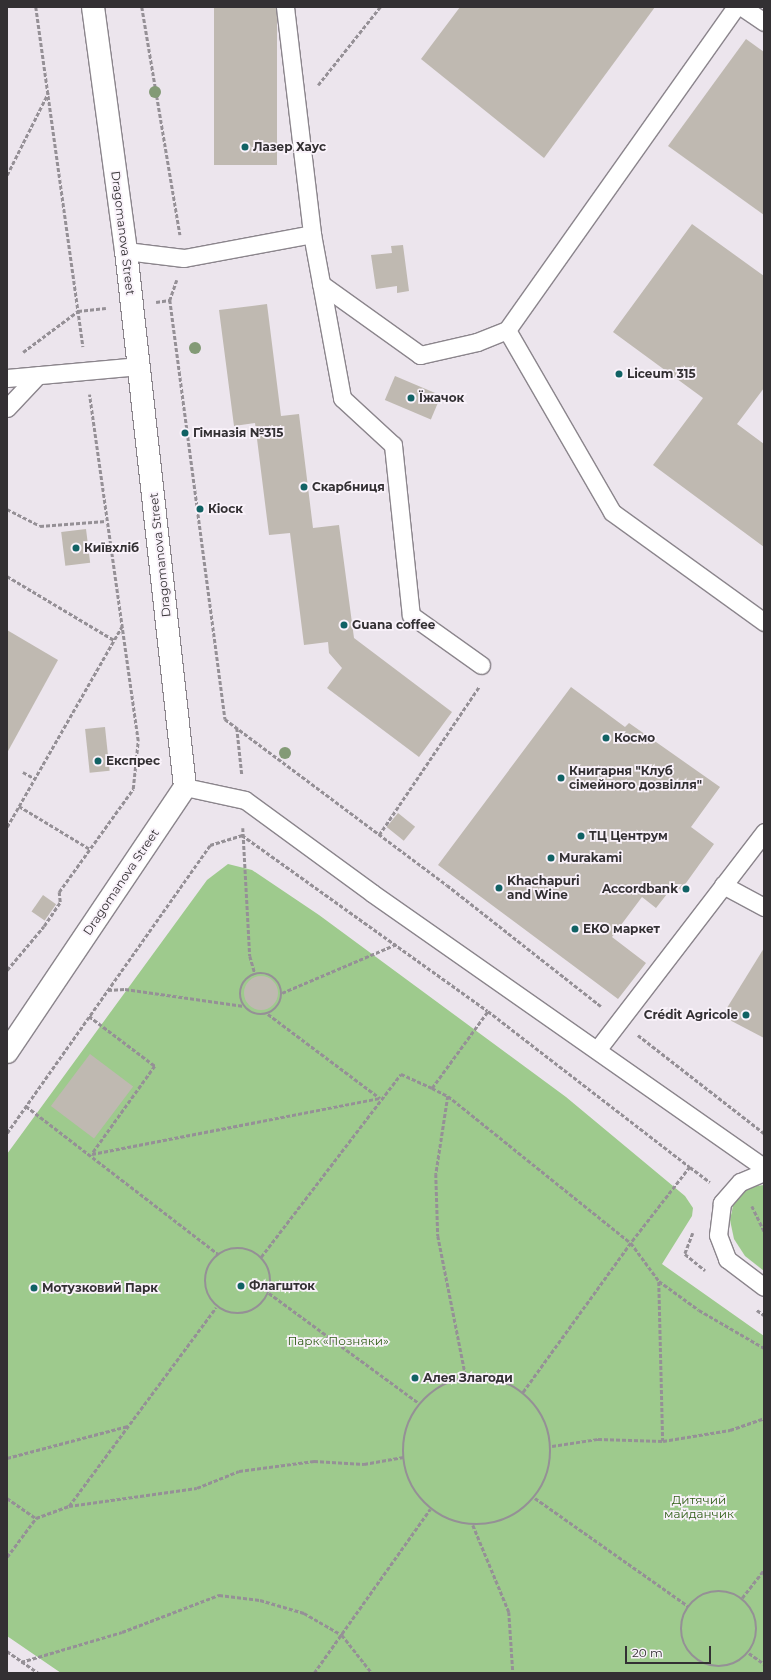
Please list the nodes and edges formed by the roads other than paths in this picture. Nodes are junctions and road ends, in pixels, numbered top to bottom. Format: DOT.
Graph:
graph roads {
  1 [pos="93,7"];
  2 [pos="285,7"];
  3 [pos="736,7"];
  4 [pos="742,7"];
  5 [pos="764,22"];
  6 [pos="312,234"];
  7 [pos="126,251"];
  8 [pos="321,284"];
  9 [pos="507,330"];
  10 [pos="139,366"];
  11 [pos="38,375"];
  12 [pos="7,378"];
  13 [pos="7,408"];
  14 [pos="764,622"];
  15 [pos="481,665"];
  16 [pos="186,787"];
  17 [pos="764,832"];
  18 [pos="723,885"];
  19 [pos="764,907"];
  20 [pos="597,1050"];
  21 [pos="7,1052"];
  22 [pos="764,1167"];
  23 [pos="764,1172"];
  24 [pos="764,1287"];
  1 -- 7 [label="street, Dragomanova Street"];
  2 -- 6 [label="lane"];
  3 -- 9 [label="lane"];
  4 -- 5 [label="lane"];
  6 -- 7 [label="lane"];
  6 -- 8 [label="lane"];
  7 -- 10 [label="street, Dragomanova Street"];
  8 -- 9 [label="lane"];
  8 -- 15 [label="lane"];
  9 -- 14 [label="lane"];
  10 -- 11 [label="lane"];
  10 -- 16 [label="street, Dragomanova Street"];
  11 -- 12 [label="lane"];
  11 -- 13 [label="lane"];
  16 -- 20 [label="lane"];
  16 -- 21 [label="street, Dragomanova Street"];
  17 -- 18 [label="lane"];
  18 -- 19 [label="lane"];
  18 -- 20 [label="lane"];
  20 -- 22 [label="lane"];
  23 -- 24 [label="lane"];
}
